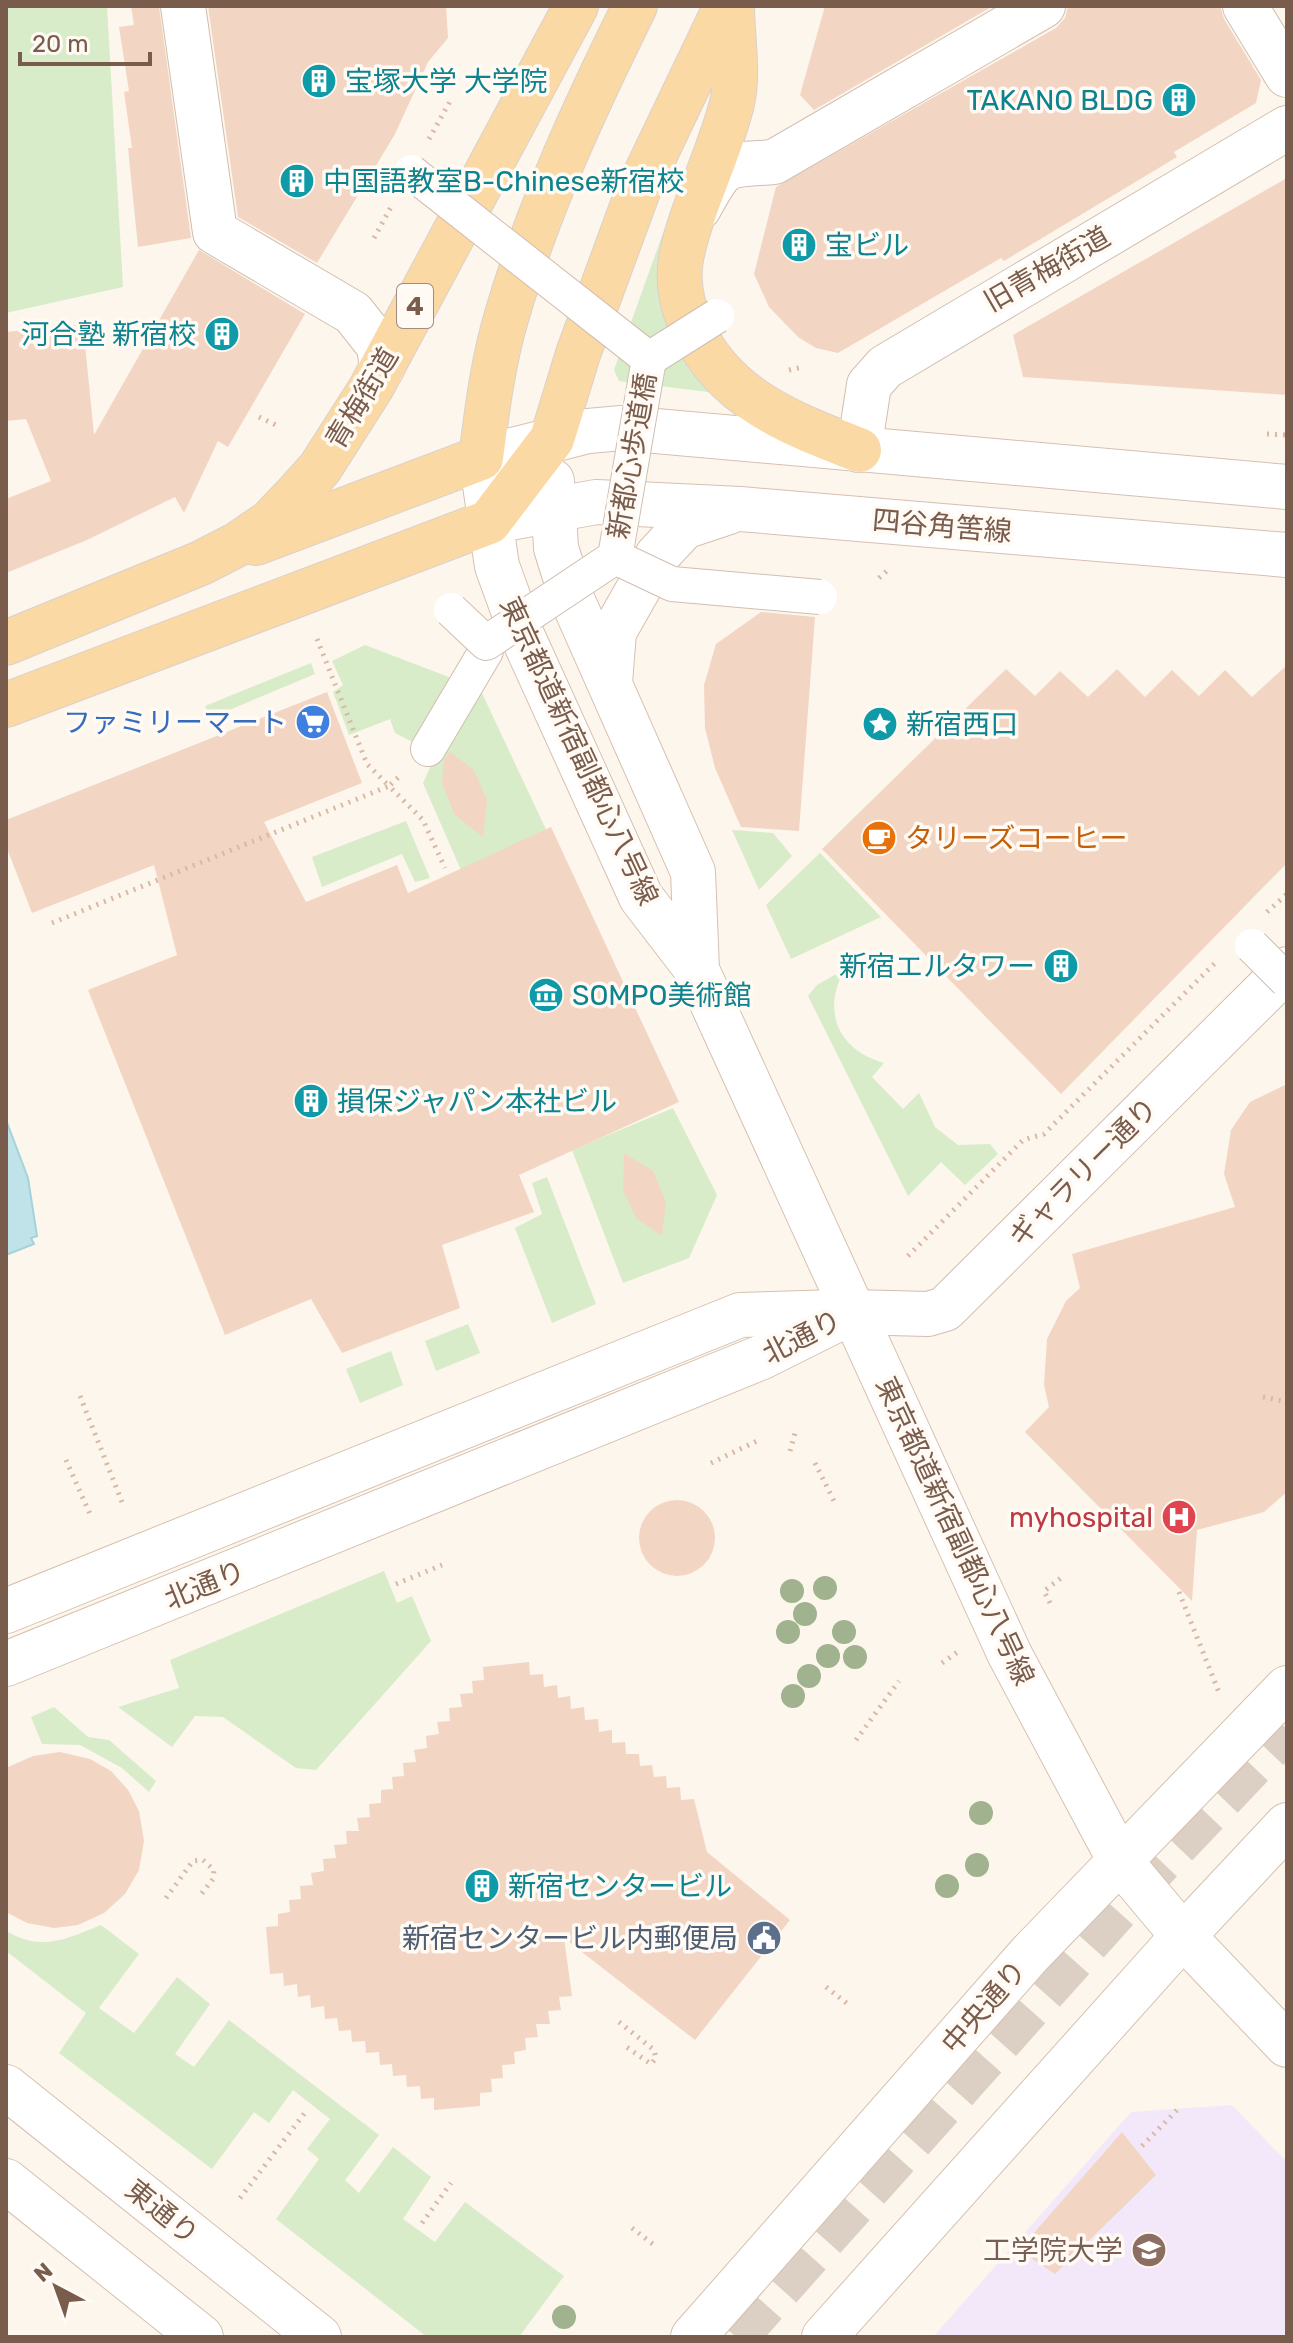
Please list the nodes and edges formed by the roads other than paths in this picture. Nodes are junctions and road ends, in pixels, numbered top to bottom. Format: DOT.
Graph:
graph roads {
  1 [pos="183,6"];
  2 [pos="576,6"];
  3 [pos="635,6"];
  4 [pos="726,6"];
  5 [pos="732,6"];
  6 [pos="1043,6"];
  7 [pos="1245,6"];
  8 [pos="1287,75"];
  9 [pos="1287,128"];
  10 [pos="411,172"];
  11 [pos="698,210"];
  12 [pos="717,316"];
  13 [pos="649,359"];
  14 [pos="382,368"];
  15 [pos="552,439"];
  16 [pos="859,450"];
  17 [pos="481,458"];
  18 [pos="1287,487"];
  19 [pos="552,509"];
  20 [pos="740,509"];
  21 [pos="489,522"];
  22 [pos="1287,555"];
  23 [pos="615,557"];
  24 [pos="201,563"];
  25 [pos="820,597"];
  26 [pos="451,610"];
  27 [pos="6,643"];
  28 [pos="486,643"];
  29 [pos="610,683"];
  30 [pos="6,705"];
  31 [pos="428,749"];
  32 [pos="1270,958"];
  33 [pos="697,970"];
  34 [pos="1287,981"];
  35 [pos="852,1312"];
  36 [pos="6,1611"];
  37 [pos="6,1664"];
  38 [pos="1287,1688"];
  39 [pos="1287,1825"];
  40 [pos="1120,1861"];
  41 [pos="1183,1936"];
  42 [pos="1287,2045"];
  43 [pos="6,2087"];
  44 [pos="6,2181"];
  45 [pos="201,2337"];
  46 [pos="319,2337"];
  47 [pos="693,2337"];
  48 [pos="824,2337"];
  1 -- 14 [label="main road"];
  2 -- 14 [label="main road, 青梅街道 / 4"];
  3 -- 17 [label="main road"];
  4 -- 15 [label="main road"];
  5 -- 11 [label="main road"];
  6 -- 11 [label="main road"];
  7 -- 8 [label="main road"];
  9 -- 16 [label="main road, 旧青梅街道"];
  10 -- 13 [label="street, 新都心歩道橋, bridge"];
  11 -- 16 [label="main road"];
  12 -- 13 [label="street, bridge"];
  13 -- 23 [label="street, 新都心歩道橋, bridge"];
  14 -- 24 [label="main road, 青梅街道 / 4"];
  15 -- 16 [label="main road"];
  15 -- 17 [label="main road"];
  15 -- 19 [label="main road, 東京都道新宿副都心八号線"];
  15 -- 21 [label="main road"];
  16 -- 18 [label="main road"];
  17 -- 21 [label="main road, 東京都道新宿副都心八号線"];
  17 -- 24 [label="main road"];
  19 -- 20 [label="main road, 四谷角筈線"];
  19 -- 21 [label="main road, 四谷角筈線"];
  19 -- 29 [label="main road, 東京都道新宿副都心八号線"];
  20 -- 22 [label="main road, 四谷角筈線"];
  20 -- 29 [label="main road"];
  21 -- 30 [label="main road"];
  21 -- 33 [label="main road, 東京都道新宿副都心八号線"];
  23 -- 25 [label="street, bridge"];
  23 -- 28 [label="street, 新都心歩道橋, bridge"];
  24 -- 27 [label="main road, 青梅街道 / 4"];
  26 -- 28 [label="street, bridge"];
  28 -- 31 [label="street"];
  29 -- 33 [label="main road, 東京都道新宿副都心八号線"];
  32 -- 34 [label="street, bridge"];
  32 -- 35 [label="main road, ギャラリー通り"];
  33 -- 35 [label="main road, 東京都道新宿副都心八号線"];
  35 -- 36 [label="main road, 北通り"];
  35 -- 37 [label="main road, 北通り"];
  35 -- 40 [label="main road, 東京都道新宿副都心八号線"];
  38 -- 40 [label="main road, 中央通り"];
  39 -- 41 [label="main road"];
  40 -- 41 [label="main road, 東京都道新宿副都心八号線"];
  40 -- 47 [label="main road, 中央通り"];
  41 -- 42 [label="main road, 東京都道新宿副都心八号線"];
  41 -- 48 [label="main road"];
  43 -- 46 [label="main road, 東通り"];
  44 -- 45 [label="main road"];
}
